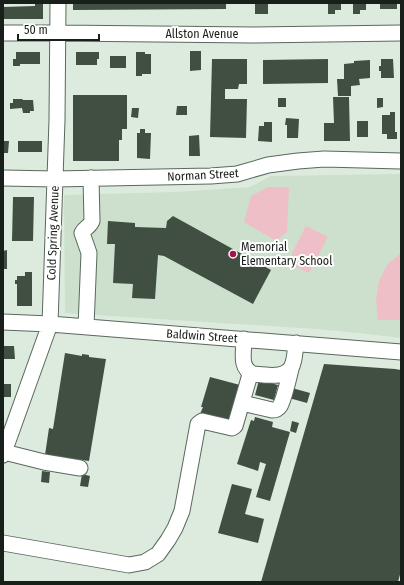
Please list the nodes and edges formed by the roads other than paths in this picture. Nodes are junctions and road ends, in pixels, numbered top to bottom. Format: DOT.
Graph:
graph roads {
  1 [pos="58,3"];
  2 [pos="3,33"];
  3 [pos="58,33"];
  4 [pos="401,33"];
  5 [pos="401,160"];
  6 [pos="3,178"];
  7 [pos="91,178"];
  8 [pos="55,179"];
  9 [pos="3,322"];
  10 [pos="50,324"];
  11 [pos="86,327"];
  12 [pos="244,339"];
  13 [pos="296,343"];
  14 [pos="401,352"];
  15 [pos="291,369"];
  16 [pos="253,374"];
  17 [pos="242,403"];
  18 [pos="10,417"];
  19 [pos="4,453"];
  20 [pos="80,468"];
  21 [pos="3,543"];
  1 -- 3 [label="street, Cold Spring Avenue"];
  2 -- 3 [label="street, Allston Avenue"];
  3 -- 4 [label="street, Allston Avenue"];
  3 -- 8 [label="street, Cold Spring Avenue"];
  5 -- 7 [label="street, Norman Street"];
  6 -- 8 [label="street, Norman Street"];
  7 -- 8 [label="street, Norman Street"];
  7 -- 11 [label="street"];
  8 -- 10 [label="street, Cold Spring Avenue"];
  9 -- 10 [label="street, Baldwin Street"];
  10 -- 11 [label="street, Baldwin Street"];
  10 -- 18 [label="street, Cold Spring Avenue"];
  11 -- 12 [label="street, Baldwin Street"];
  12 -- 13 [label="street, Baldwin Street"];
  12 -- 16 [label="street"];
  13 -- 14 [label="street, Baldwin Street"];
  13 -- 15 [label="street"];
  15 -- 16 [label="street"];
  15 -- 17 [label="street"];
  16 -- 17 [label="street"];
  17 -- 21 [label="street"];
  18 -- 19 [label="street, Cold Spring Avenue"];
  19 -- 20 [label="street"];
}
